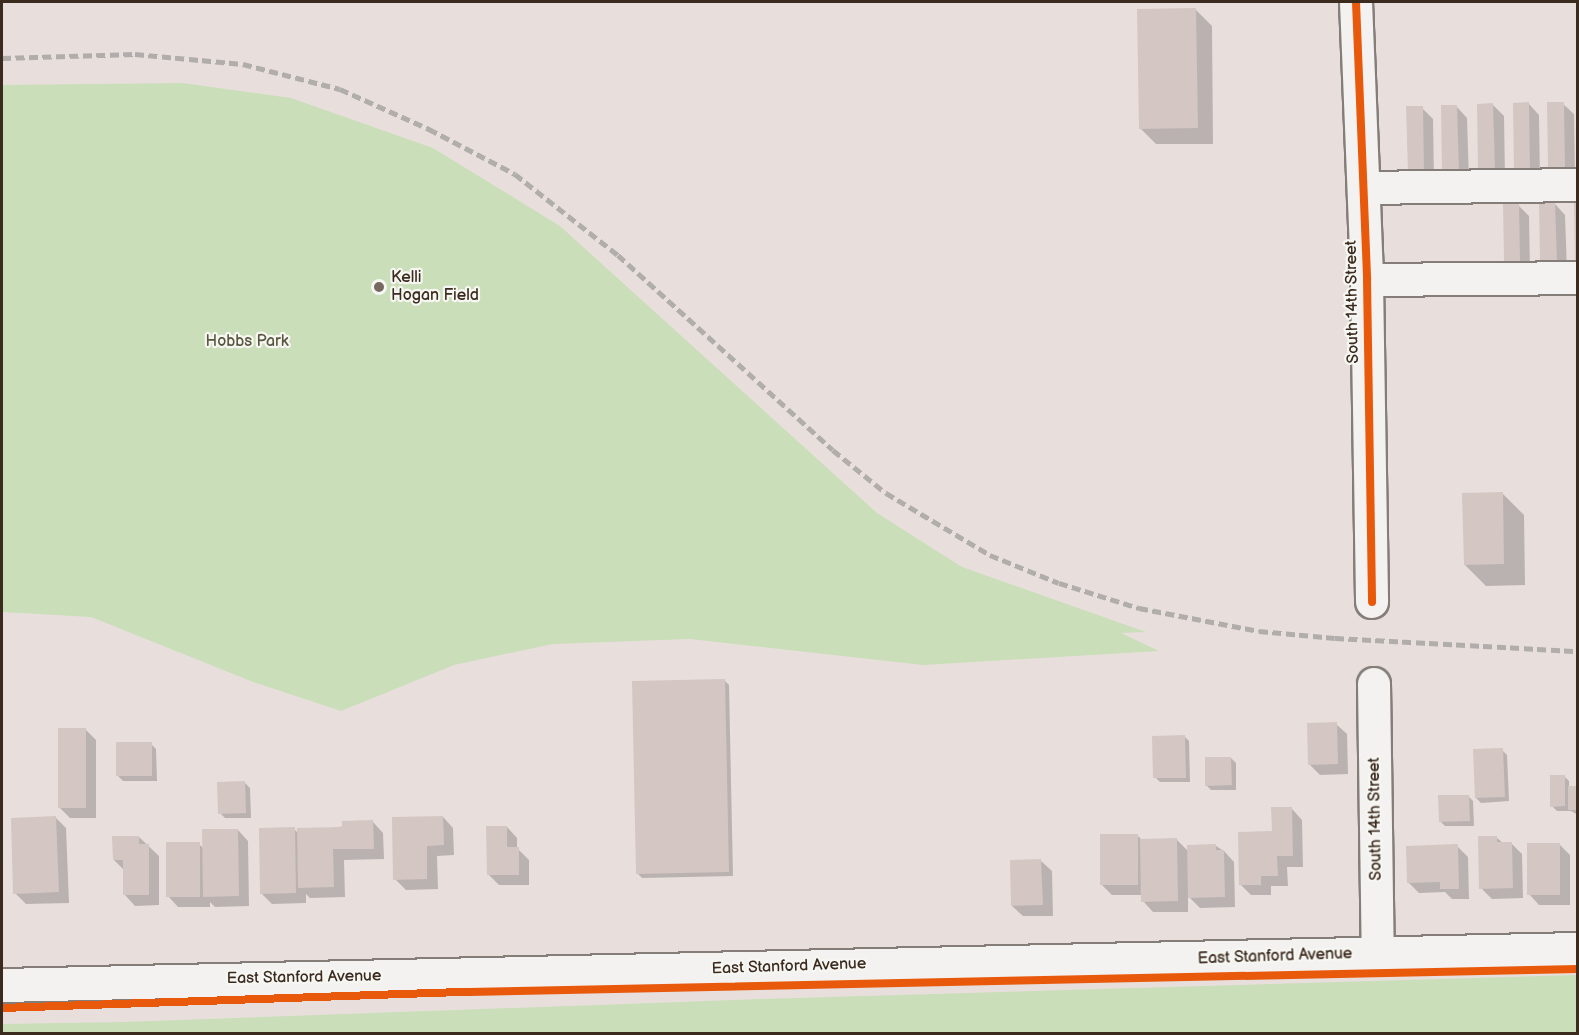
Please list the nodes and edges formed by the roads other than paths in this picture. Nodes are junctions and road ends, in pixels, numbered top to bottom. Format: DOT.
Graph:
graph roads {
  1 [pos="1356,2"];
  2 [pos="1578,185"];
  3 [pos="1364,188"];
  4 [pos="1578,278"];
  5 [pos="1367,280"];
  6 [pos="1372,602"];
  7 [pos="1374,684"];
  8 [pos="1578,949"];
  9 [pos="1378,954"];
  10 [pos="2,985"];
  1 -- 3 [label="street, South 14th Street"];
  2 -- 3 [label="street"];
  3 -- 5 [label="street, South 14th Street"];
  4 -- 5 [label="street"];
  5 -- 6 [label="street, South 14th Street"];
  7 -- 9 [label="street, South 14th Street"];
  8 -- 9 [label="main road, East Stanford Avenue"];
  9 -- 10 [label="main road, East Stanford Avenue"];
}
